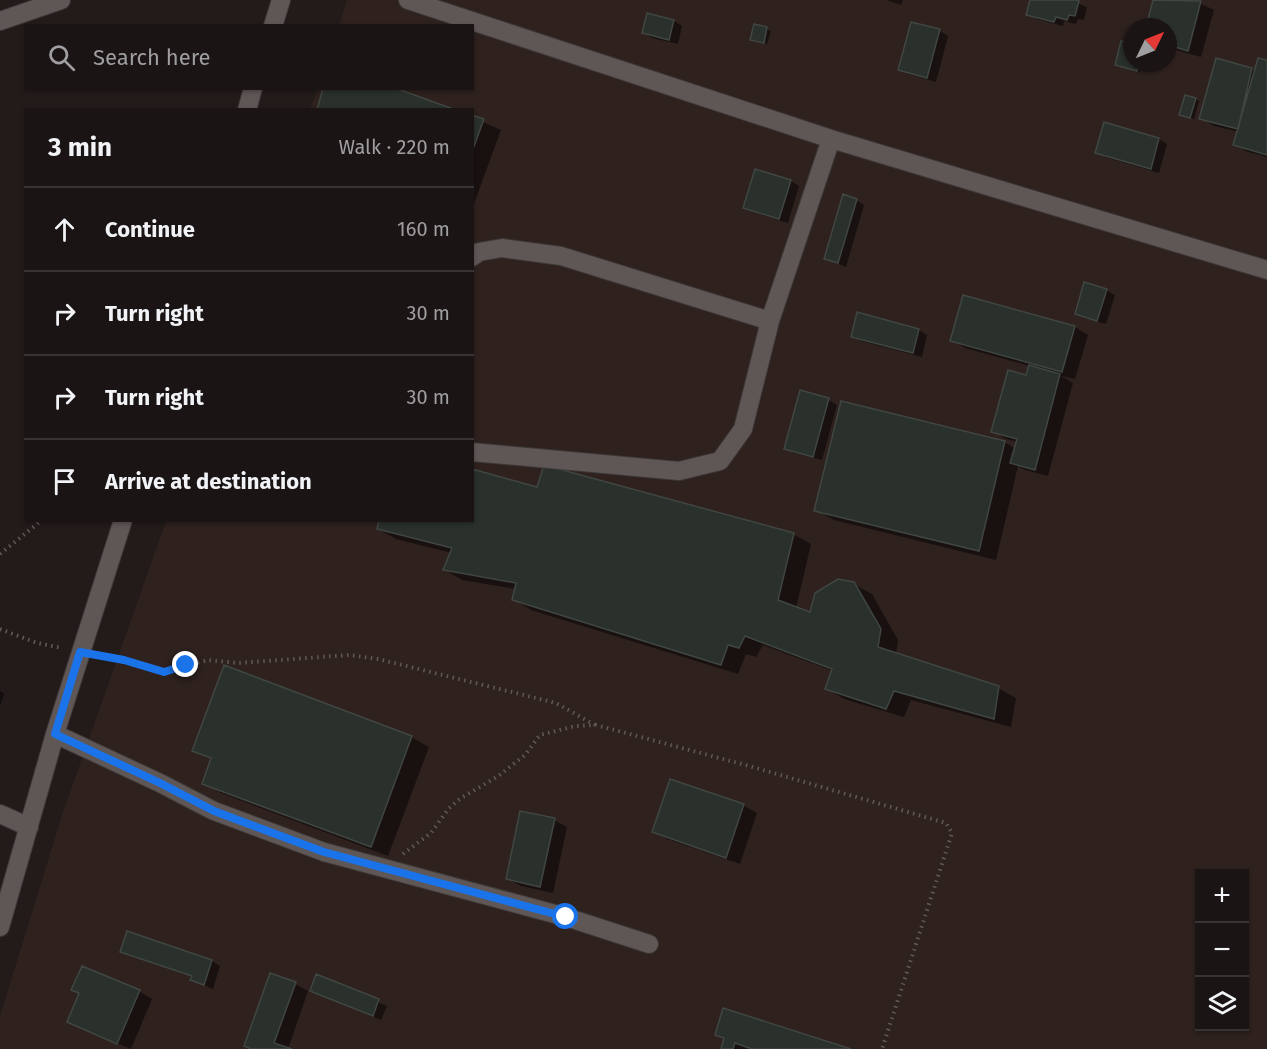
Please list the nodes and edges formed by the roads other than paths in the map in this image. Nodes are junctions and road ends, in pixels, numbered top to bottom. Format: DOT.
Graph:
graph roads {
  1 [pos="61,0"];
  2 [pos="281,0"];
  3 [pos="408,0"];
  4 [pos="0,21"];
  5 [pos="274,24"];
  6 [pos="252,90"];
  7 [pos="248,108"];
  8 [pos="831,139"];
  9 [pos="474,256"];
  10 [pos="1267,270"];
  11 [pos="770,321"];
  12 [pos="474,453"];
  13 [pos="122,522"];
  14 [pos="55,734"];
  15 [pos="0,814"];
  16 [pos="29,827"];
  17 [pos="0,927"];
  18 [pos="649,944"];
  1 -- 4 [label="street"];
  2 -- 5 [label="street"];
  3 -- 8 [label="street"];
  6 -- 7 [label="street"];
  8 -- 10 [label="street"];
  8 -- 11 [label="street"];
  9 -- 11 [label="street"];
  11 -- 12 [label="street"];
  13 -- 14 [label="street"];
  14 -- 16 [label="street"];
  14 -- 18 [label="street"];
  15 -- 16 [label="street"];
  16 -- 17 [label="street"];
}
